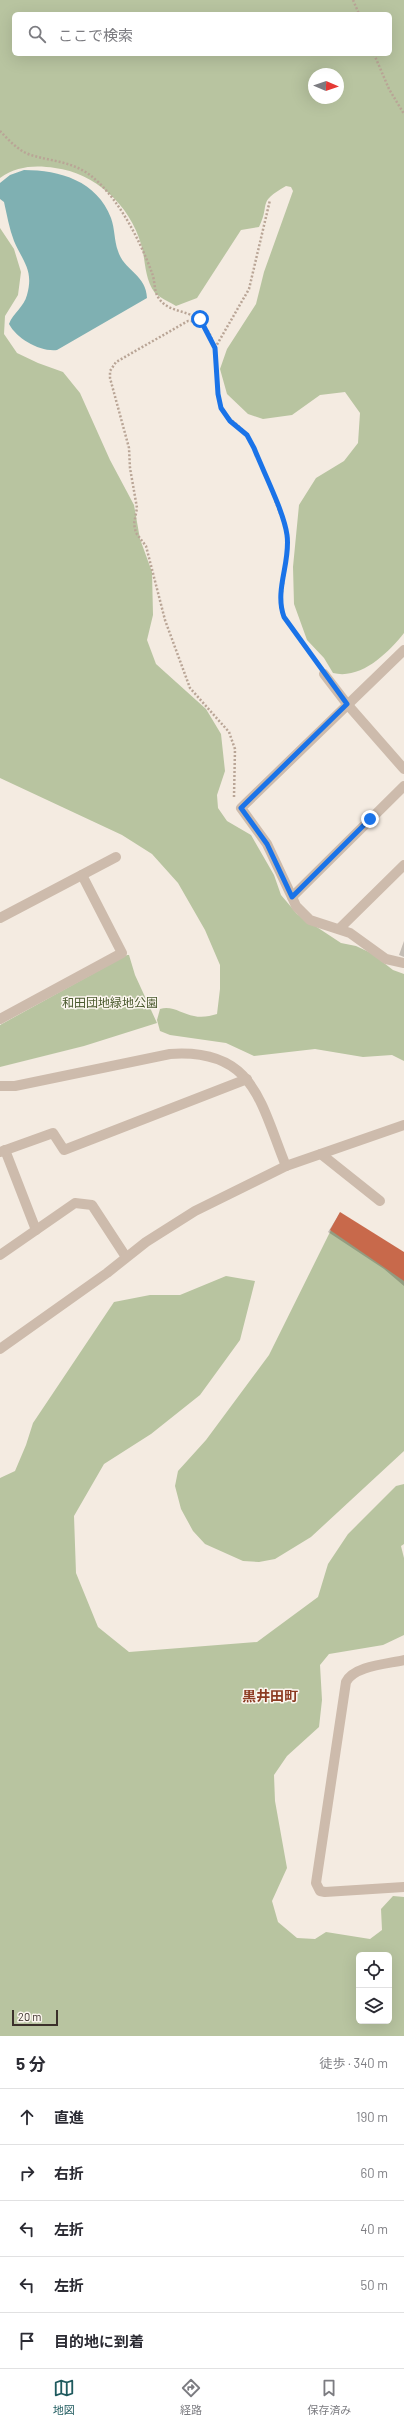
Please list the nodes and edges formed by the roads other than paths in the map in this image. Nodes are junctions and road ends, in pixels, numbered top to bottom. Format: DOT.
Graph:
graph roads {
  1 [pos="404,650"];
  2 [pos="324,674"];
  3 [pos="347,704"];
  4 [pos="404,769"];
  5 [pos="404,786"];
  6 [pos="116,857"];
  7 [pos="404,865"];
  8 [pos="82,875"];
  9 [pos="292,897"];
  10 [pos="0,918"];
  11 [pos="339,929"];
  12 [pos="404,963"];
  13 [pos="0,1019"];
  14 [pos="247,1079"];
  15 [pos="0,1086"];
  16 [pos="404,1124"];
  17 [pos="3,1151"];
  18 [pos="321,1154"];
  19 [pos="286,1166"];
  20 [pos="380,1201"];
  21 [pos="36,1230"];
  22 [pos="0,1255"];
  23 [pos="126,1257"];
  24 [pos="0,1349"];
  25 [pos="404,1660"];
  26 [pos="404,1887"];
  1 -- 3 [label="street"];
  2 -- 3 [label="street"];
  3 -- 4 [label="street"];
  3 -- 9 [label="street"];
  5 -- 9 [label="street"];
  6 -- 8 [label="street"];
  7 -- 11 [label="street"];
  8 -- 10 [label="street"];
  8 -- 13 [label="street"];
  9 -- 11 [label="street"];
  11 -- 12 [label="street"];
  14 -- 15 [label="street"];
  14 -- 17 [label="street"];
  14 -- 19 [label="street"];
  16 -- 18 [label="street"];
  17 -- 21 [label="street"];
  18 -- 19 [label="street"];
  18 -- 20 [label="street"];
  19 -- 23 [label="street"];
  21 -- 22 [label="street"];
  21 -- 23 [label="street"];
  23 -- 24 [label="street"];
  25 -- 26 [label="street"];
}
